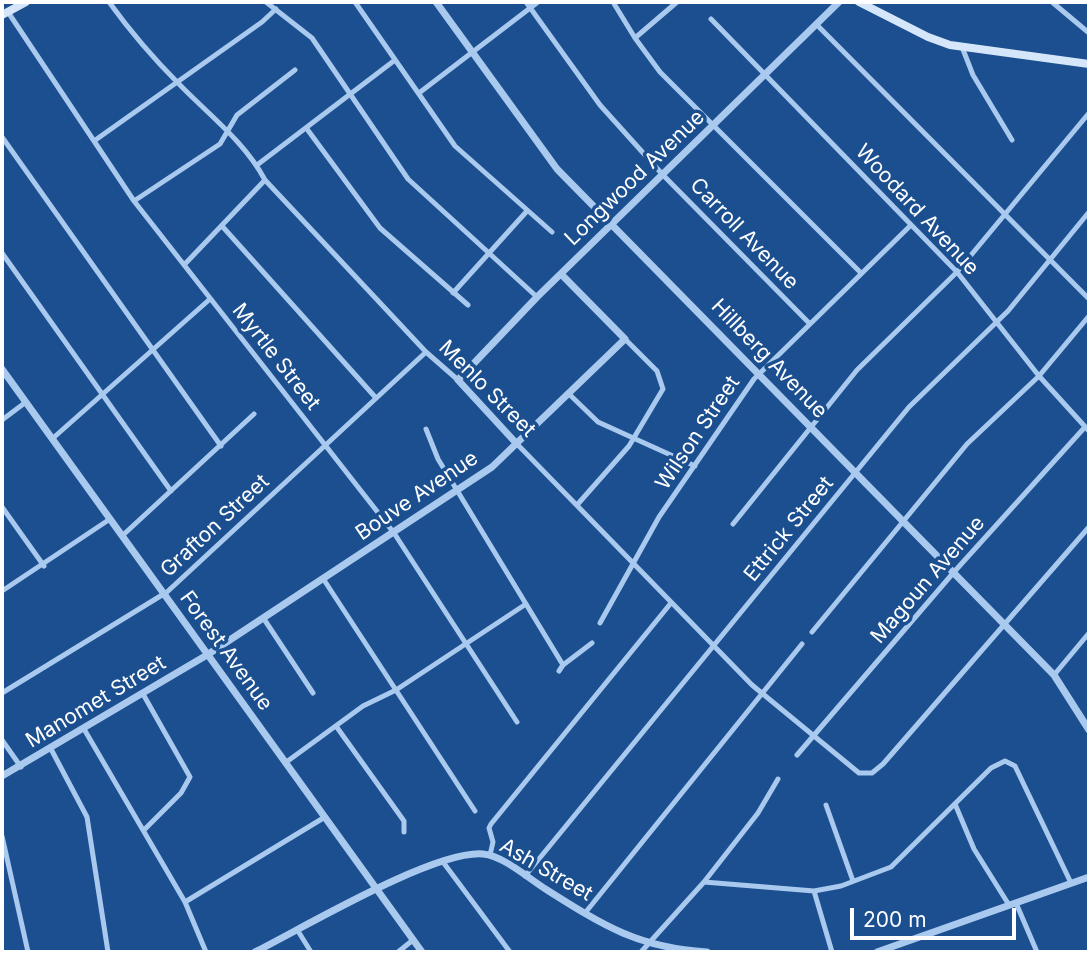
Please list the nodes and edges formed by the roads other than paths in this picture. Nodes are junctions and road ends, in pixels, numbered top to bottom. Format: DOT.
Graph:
graph roads {
  1 [pos="26,2"];
  2 [pos="109,2"];
  3 [pos="355,2"];
  4 [pos="436,2"];
  5 [pos="526,2"];
  6 [pos="538,2"];
  7 [pos="613,2"];
  8 [pos="677,2"];
  9 [pos="839,2"];
  10 [pos="859,2"];
  11 [pos="1054,2"];
  12 [pos="270,3"];
  13 [pos="530,8"];
  14 [pos="276,9"];
  15 [pos="5,14"];
  16 [pos="711,19"];
  17 [pos="817,25"];
  18 [pos="1089,33"];
  19 [pos="635,38"];
  20 [pos="962,47"];
  21 [pos="472,53"];
  22 [pos="395,60"];
  23 [pos="1089,64"];
  24 [pos="295,70"];
  25 [pos="765,75"];
  26 [pos="177,83"];
  27 [pos="350,93"];
  28 [pos="419,93"];
  29 [pos="1089,113"];
  30 [pos="714,126"];
  31 [pos="307,129"];
  32 [pos="226,130"];
  33 [pos="2,137"];
  34 [pos="1012,140"];
  35 [pos="94,141"];
  36 [pos="257,165"];
  37 [pos="663,175"];
  38 [pos="265,180"];
  39 [pos="134,201"];
  40 [pos="527,211"];
  41 [pos="1089,212"];
  42 [pos="1003,215"];
  43 [pos="612,225"];
  44 [pos="911,225"];
  45 [pos="222,226"];
  46 [pos="552,232"];
  47 [pos="488,252"];
  48 [pos="2,253"];
  49 [pos="1049,260"];
  50 [pos="184,265"];
  51 [pos="957,272"];
  52 [pos="561,274"];
  53 [pos="861,274"];
  54 [pos="453,293"];
  55 [pos="537,297"];
  56 [pos="210,299"];
  57 [pos="1089,299"];
  58 [pos="468,305"];
  59 [pos="1089,316"];
  60 [pos="996,323"];
  61 [pos="810,324"];
  62 [pos="625,339"];
  63 [pos="153,349"];
  64 [pos="426,352"];
  65 [pos="2,369"];
  66 [pos="758,374"];
  67 [pos="1039,376"];
  68 [pos="458,380"];
  69 [pos="568,393"];
  70 [pos="103,395"];
  71 [pos="376,398"];
  72 [pos="26,402"];
  73 [pos="254,414"];
  74 [pos="2,420"];
  75 [pos="426,429"];
  76 [pos="812,429"];
  77 [pos="1087,429"];
  78 [pos="635,438"];
  79 [pos="52,439"];
  80 [pos="516,443"];
  81 [pos="326,445"];
  82 [pos="222,446"];
  83 [pos="695,466"];
  84 [pos="855,472"];
  85 [pos="171,491"];
  86 [pos="457,491"];
  87 [pos="577,505"];
  88 [pos="2,508"];
  89 [pos="110,519"];
  90 [pos="902,520"];
  91 [pos="733,524"];
  92 [pos="1089,527"];
  93 [pos="394,533"];
  94 [pos="122,536"];
  95 [pos="632,565"];
  96 [pos="44,566"];
  97 [pos="954,572"];
  98 [pos="324,580"];
  99 [pos="2,591"];
  100 [pos="163,595"];
  101 [pos="671,603"];
  102 [pos="526,604"];
  103 [pos="264,619"];
  104 [pos="600,623"];
  105 [pos="1003,623"];
  106 [pos="812,632"];
  107 [pos="1089,633"];
  108 [pos="465,642"];
  109 [pos="592,643"];
  110 [pos="802,644"];
  111 [pos="713,647"];
  112 [pos="207,655"];
  113 [pos="1054,675"];
  114 [pos="396,690"];
  115 [pos="2,693"];
  116 [pos="313,693"];
  117 [pos="143,694"];
  118 [pos="762,694"];
  119 [pos="517,722"];
  120 [pos="336,726"];
  121 [pos="84,729"];
  122 [pos="1089,730"];
  123 [pos="813,734"];
  124 [pos="2,740"];
  125 [pos="51,749"];
  126 [pos="797,755"];
  127 [pos="285,763"];
  128 [pos="21,767"];
  129 [pos="2,776"];
  130 [pos="778,779"];
  131 [pos="955,804"];
  132 [pos="827,805"];
  133 [pos="475,811"];
  134 [pos="325,817"];
  135 [pos="144,830"];
  136 [pos="404,832"];
  137 [pos="2,836"];
  138 [pos="490,855"];
  139 [pos="443,862"];
  140 [pos="526,876"];
  141 [pos="1088,880"];
  142 [pos="853,881"];
  143 [pos="704,882"];
  144 [pos="1071,883"];
  145 [pos="377,890"];
  146 [pos="814,891"];
  147 [pos="185,902"];
  148 [pos="1013,904"];
  149 [pos="585,913"];
  150 [pos="298,931"];
  151 [pos="413,940"];
  152 [pos="650,945"];
  153 [pos="28,952"];
  154 [pos="108,952"];
  155 [pos="206,952"];
  156 [pos="255,952"];
  157 [pos="311,952"];
  158 [pos="398,952"];
  159 [pos="422,952"];
  160 [pos="510,952"];
  161 [pos="642,952"];
  162 [pos="707,952"];
  163 [pos="832,952"];
  164 [pos="877,952"];
  165 [pos="1037,952"];
  1 -- 15 [label="main road"];
  2 -- 26 [label="street, Menlo Street"];
  3 -- 22 [label="street"];
  4 -- 21 [label="street, Hillberg Avenue"];
  5 -- 13 [label="street, Carroll Avenue"];
  6 -- 13 [label="street"];
  7 -- 19 [label="street"];
  8 -- 19 [label="street"];
  9 -- 17 [label="street, Longwood Avenue"];
  10 -- 20 [label="main road"];
  11 -- 18 [label="street"];
  12 -- 14 [label="street"];
  13 -- 21 [label="street"];
  13 -- 37 [label="street, Carroll Avenue"];
  14 -- 26 [label="street"];
  14 -- 27 [label="street"];
  15 -- 35 [label="street, Myrtle Street"];
  16 -- 25 [label="street, Woodard Avenue"];
  17 -- 25 [label="street, Longwood Avenue"];
  17 -- 42 [label="street"];
  19 -- 30 [label="street"];
  20 -- 23 [label="main road"];
  20 -- 34 [label="street"];
  21 -- 28 [label="street"];
  21 -- 43 [label="street, Hillberg Avenue"];
  22 -- 27 [label="street"];
  22 -- 28 [label="street"];
  24 -- 32 [label="street"];
  25 -- 30 [label="street, Longwood Avenue"];
  25 -- 44 [label="street, Woodard Avenue"];
  26 -- 32 [label="street, Menlo Street"];
  26 -- 35 [label="street"];
  27 -- 31 [label="street"];
  27 -- 47 [label="street"];
  28 -- 40 [label="street"];
  29 -- 42 [label="street"];
  30 -- 37 [label="street, Longwood Avenue"];
  30 -- 53 [label="street"];
  31 -- 36 [label="street"];
  31 -- 54 [label="street"];
  32 -- 36 [label="street, Menlo Street"];
  32 -- 39 [label="street"];
  33 -- 63 [label="street"];
  35 -- 39 [label="street, Myrtle Street"];
  36 -- 38 [label="street, Menlo Street"];
  37 -- 43 [label="street, Longwood Avenue"];
  37 -- 61 [label="street, Carroll Avenue"];
  38 -- 45 [label="street"];
  38 -- 64 [label="street, Menlo Street"];
  39 -- 50 [label="street, Myrtle Street"];
  40 -- 46 [label="street"];
  40 -- 47 [label="street"];
  41 -- 49 [label="street, Ettrick Street"];
  42 -- 49 [label="street"];
  42 -- 51 [label="street"];
  43 -- 52 [label="street, Longwood Avenue"];
  43 -- 66 [label="street, Hillberg Avenue"];
  44 -- 51 [label="street, Woodard Avenue"];
  44 -- 53 [label="street, Wilson Street"];
  45 -- 50 [label="street"];
  45 -- 71 [label="street"];
  47 -- 54 [label="street"];
  47 -- 55 [label="street"];
  48 -- 70 [label="street"];
  49 -- 57 [label="street"];
  49 -- 60 [label="street, Ettrick Street"];
  50 -- 56 [label="street, Myrtle Street"];
  51 -- 60 [label="street, Woodard Avenue"];
  51 -- 76 [label="street"];
  52 -- 55 [label="street, Longwood Avenue"];
  52 -- 62 [label="street"];
  53 -- 61 [label="street, Wilson Street"];
  54 -- 58 [label="street"];
  55 -- 68 [label="street, Longwood Avenue"];
  56 -- 63 [label="street"];
  56 -- 81 [label="street, Myrtle Street"];
  59 -- 67 [label="street"];
  60 -- 67 [label="street, Woodard Avenue"];
  60 -- 84 [label="street, Ettrick Street"];
  61 -- 66 [label="street, Wilson Street"];
  62 -- 69 [label="street, Bouve Avenue"];
  62 -- 78 [label="street"];
  63 -- 70 [label="street"];
  63 -- 82 [label="street"];
  64 -- 68 [label="street, Menlo Street"];
  64 -- 71 [label="street, Grafton Street"];
  65 -- 72 [label="street, Forest Avenue"];
  66 -- 76 [label="street, Hillberg Avenue"];
  66 -- 83 [label="street, Wilson Street"];
  67 -- 77 [label="street, Woodard Avenue"];
  67 -- 90 [label="street"];
  68 -- 80 [label="street, Menlo Street"];
  69 -- 78 [label="street"];
  69 -- 80 [label="street, Bouve Avenue"];
  70 -- 79 [label="street"];
  70 -- 85 [label="street"];
  71 -- 81 [label="street, Grafton Street"];
  72 -- 74 [label="street"];
  72 -- 79 [label="street, Forest Avenue"];
  73 -- 82 [label="street"];
  75 -- 86 [label="street"];
  76 -- 84 [label="street, Hillberg Avenue"];
  76 -- 91 [label="street"];
  77 -- 97 [label="street, Magoun Avenue"];
  78 -- 83 [label="street"];
  78 -- 87 [label="street"];
  79 -- 89 [label="street, Forest Avenue"];
  80 -- 86 [label="street, Bouve Avenue"];
  80 -- 87 [label="street, Menlo Street"];
  81 -- 93 [label="street, Myrtle Street"];
  81 -- 100 [label="street, Grafton Street"];
  82 -- 85 [label="street"];
  83 -- 95 [label="street, Wilson Street"];
  84 -- 90 [label="street, Hillberg Avenue"];
  84 -- 111 [label="street, Ettrick Street"];
  85 -- 94 [label="street"];
  86 -- 93 [label="street, Bouve Avenue"];
  86 -- 102 [label="street"];
  87 -- 95 [label="street, Menlo Street"];
  88 -- 96 [label="street"];
  89 -- 94 [label="street, Forest Avenue"];
  89 -- 96 [label="street"];
  90 -- 97 [label="street, Hillberg Avenue"];
  90 -- 106 [label="street"];
  92 -- 105 [label="street"];
  93 -- 98 [label="street, Bouve Avenue"];
  93 -- 108 [label="street, Myrtle Street"];
  94 -- 100 [label="street, Forest Avenue"];
  95 -- 101 [label="street, Menlo Street"];
  95 -- 104 [label="street, Wilson Street"];
  96 -- 99 [label="street"];
  97 -- 105 [label="street, Hillberg Avenue"];
  97 -- 123 [label="street, Magoun Avenue"];
  98 -- 103 [label="street, Bouve Avenue"];
  98 -- 114 [label="street"];
  100 -- 112 [label="street, Forest Avenue"];
  100 -- 115 [label="street, Grafton Street"];
  101 -- 111 [label="street, Menlo Street"];
  101 -- 138 [label="street"];
  102 -- 108 [label="street"];
  102 -- 109 [label="street"];
  103 -- 112 [label="street, Bouve Avenue"];
  103 -- 116 [label="street"];
  105 -- 113 [label="street, Hillberg Avenue"];
  105 -- 123 [label="street, Menlo Street"];
  107 -- 113 [label="street"];
  108 -- 114 [label="street"];
  108 -- 119 [label="street, Myrtle Street"];
  110 -- 118 [label="street"];
  111 -- 118 [label="street, Menlo Street"];
  111 -- 140 [label="street, Ettrick Street"];
  112 -- 117 [label="street, Manomet Street"];
  112 -- 127 [label="street, Forest Avenue"];
  113 -- 122 [label="street, Hillberg Avenue"];
  114 -- 120 [label="street"];
  114 -- 133 [label="street"];
  117 -- 121 [label="street, Manomet Street"];
  117 -- 135 [label="street"];
  118 -- 123 [label="street, Menlo Street"];
  118 -- 149 [label="street"];
  120 -- 127 [label="street"];
  120 -- 136 [label="street"];
  121 -- 125 [label="street, Manomet Street"];
  121 -- 135 [label="street"];
  123 -- 126 [label="street, Magoun Avenue"];
  124 -- 128 [label="street"];
  125 -- 128 [label="street, Manomet Street"];
  125 -- 154 [label="street"];
  127 -- 134 [label="street, Forest Avenue"];
  128 -- 129 [label="street, Manomet Street"];
  130 -- 143 [label="street"];
  131 -- 142 [label="street"];
  131 -- 144 [label="street"];
  131 -- 148 [label="street"];
  132 -- 142 [label="street"];
  134 -- 145 [label="street, Forest Avenue"];
  134 -- 147 [label="street"];
  135 -- 147 [label="street"];
  137 -- 153 [label="street"];
  138 -- 139 [label="street, Ash Street"];
  138 -- 140 [label="street, Ash Street"];
  139 -- 145 [label="street, Ash Street"];
  139 -- 160 [label="street"];
  140 -- 149 [label="street, Ash Street"];
  141 -- 144 [label="street"];
  142 -- 146 [label="street"];
  143 -- 146 [label="street"];
  143 -- 152 [label="street"];
  144 -- 148 [label="street"];
  145 -- 150 [label="street, Ash Street"];
  145 -- 151 [label="street, Forest Avenue"];
  146 -- 163 [label="street"];
  147 -- 155 [label="street"];
  148 -- 164 [label="street"];
  148 -- 165 [label="street"];
  149 -- 152 [label="street, Ash Street"];
  150 -- 156 [label="street, Ash Street"];
  150 -- 157 [label="street"];
  151 -- 158 [label="street"];
  151 -- 159 [label="street, Forest Avenue"];
  152 -- 161 [label="street"];
  152 -- 162 [label="street, Ash Street"];
}
